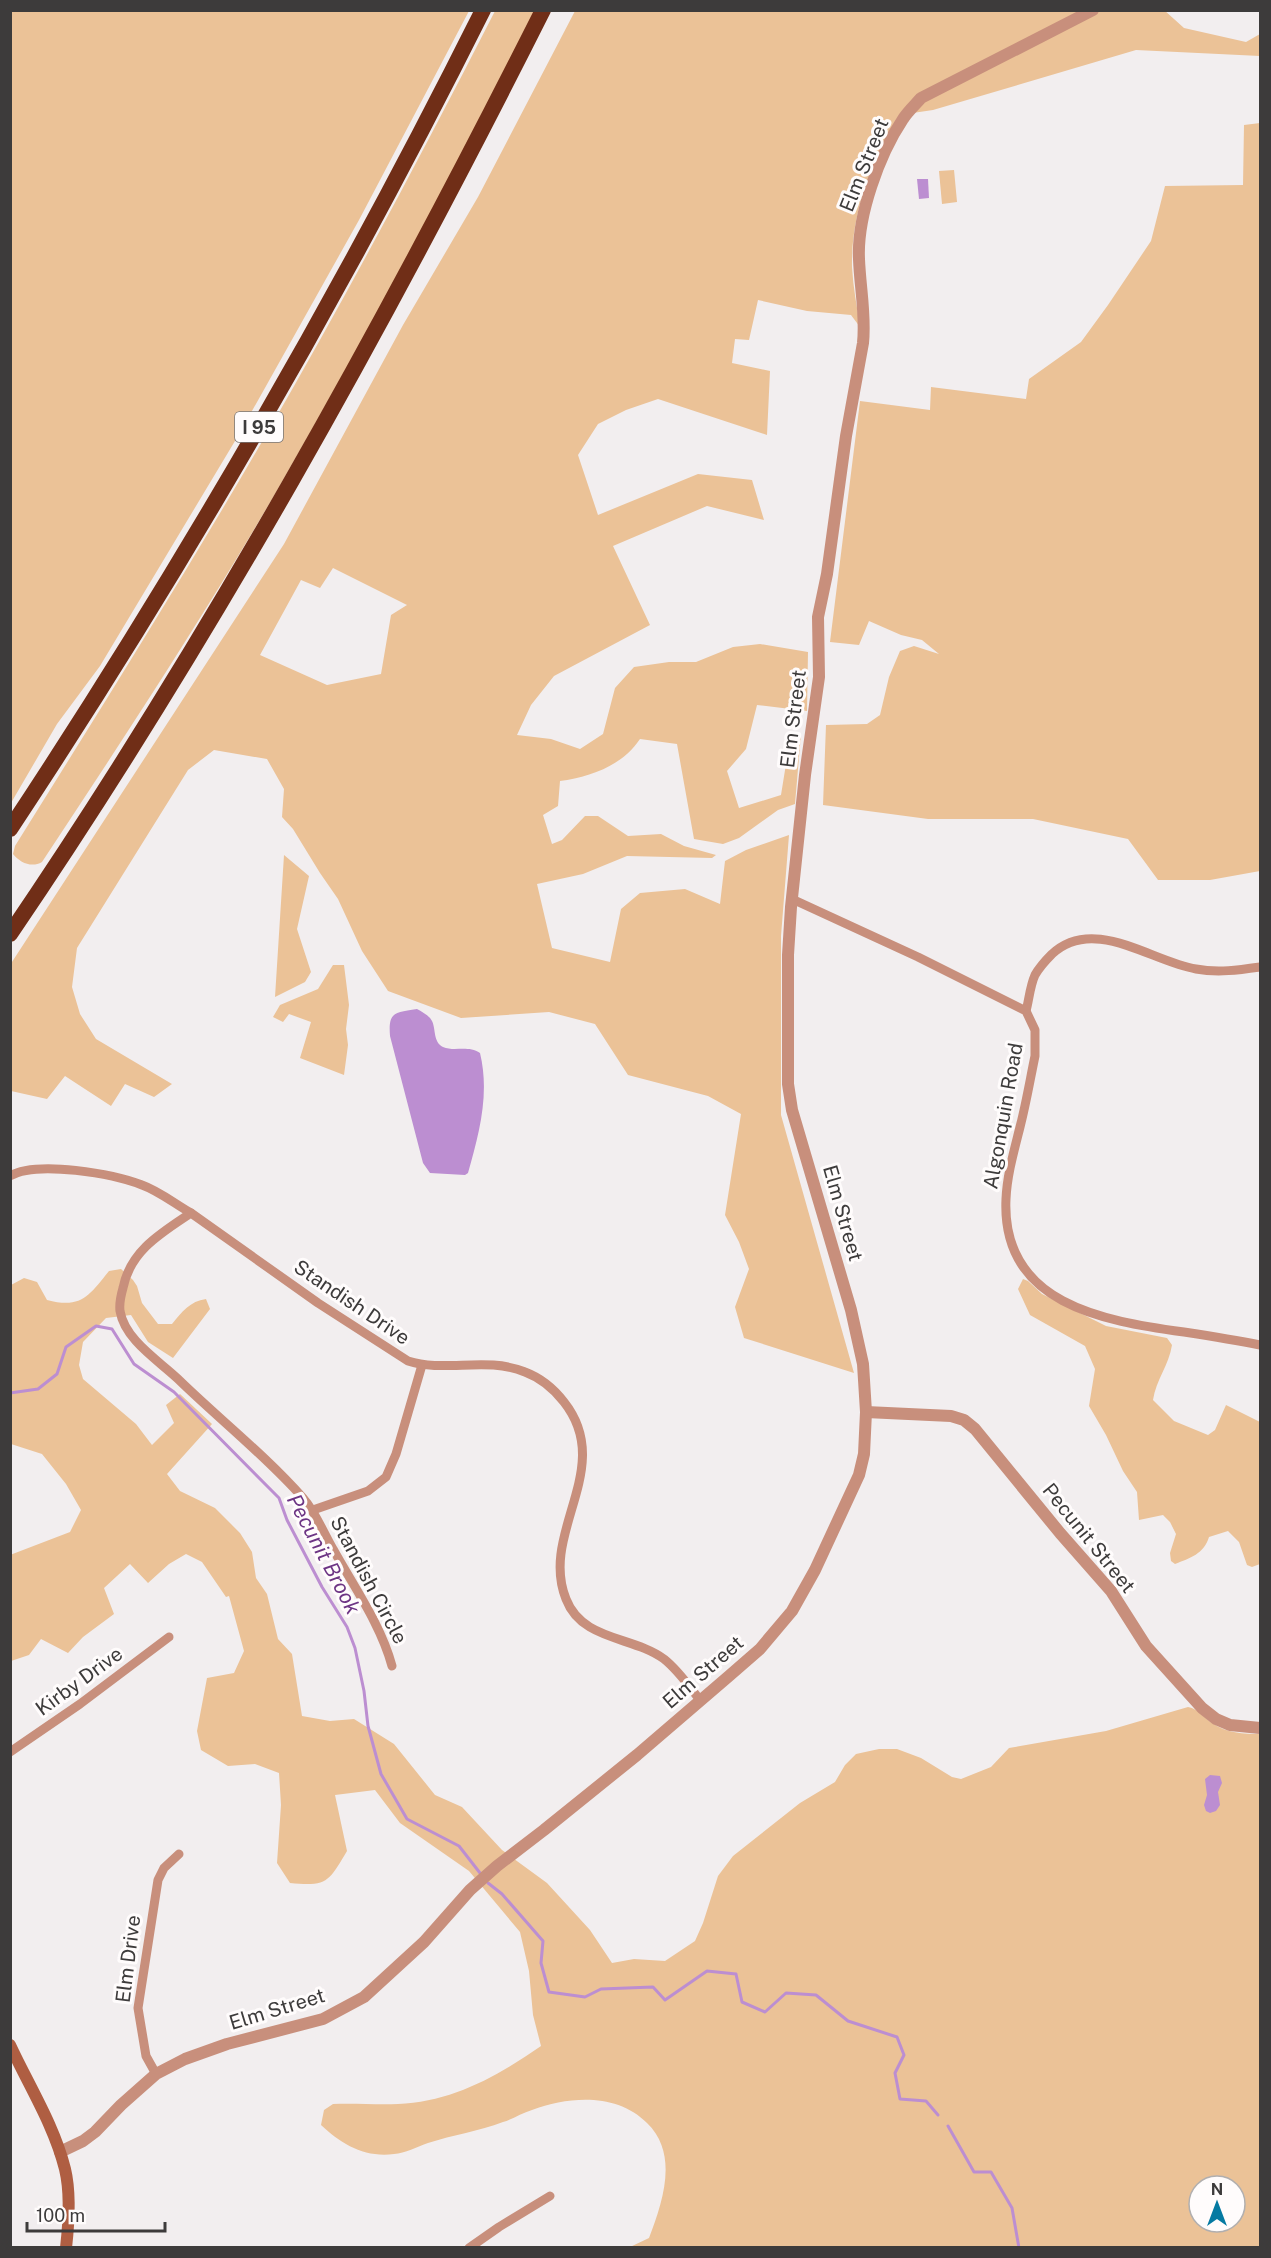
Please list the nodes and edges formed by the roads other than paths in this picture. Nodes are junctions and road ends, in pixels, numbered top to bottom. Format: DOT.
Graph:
graph roads {
  1 [pos="483,10"];
  2 [pos="543,10"];
  3 [pos="555,10"];
  4 [pos="1093,10"];
  5 [pos="469,158"];
  6 [pos="10,829"];
  7 [pos="792,899"];
  8 [pos="10,934"];
  9 [pos="1260,966"];
  10 [pos="1026,1011"];
  11 [pos="10,1176"];
  12 [pos="190,1213"];
  13 [pos="1260,1345"];
  14 [pos="422,1365"];
  15 [pos="866,1412"];
  16 [pos="313,1510"];
  17 [pos="169,1637"];
  18 [pos="392,1666"];
  19 [pos="700,1700"];
  20 [pos="1260,1728"];
  21 [pos="10,1752"];
  22 [pos="179,1854"];
  23 [pos="10,2045"];
  24 [pos="156,2074"];
  25 [pos="60,2152"];
  26 [pos="550,2196"];
  27 [pos="66,2247"];
  28 [pos="469,2247"];
  1 -- 6 [label="highway, I 95"];
  2 -- 5 [label="highway, I 95"];
  3 -- 5 [label="highway"];
  4 -- 7 [label="street, Elm Street"];
  5 -- 8 [label="highway, I 95"];
  7 -- 10 [label="street"];
  7 -- 15 [label="street, Elm Street"];
  9 -- 10 [label="street"];
  10 -- 13 [label="street, Algonquin Road"];
  11 -- 12 [label="street, Standish Drive"];
  12 -- 14 [label="street, Standish Drive"];
  12 -- 16 [label="street"];
  14 -- 16 [label="street"];
  14 -- 19 [label="street, Standish Drive"];
  15 -- 19 [label="street, Elm Street"];
  15 -- 20 [label="street, Pecunit Street"];
  16 -- 18 [label="street, Standish Circle"];
  17 -- 21 [label="street, Kirby Drive"];
  19 -- 24 [label="street, Elm Street"];
  22 -- 24 [label="street, Elm Drive"];
  23 -- 25 [label="main road"];
  24 -- 25 [label="street, Elm Street"];
  25 -- 27 [label="main road"];
  26 -- 28 [label="street"];
}
